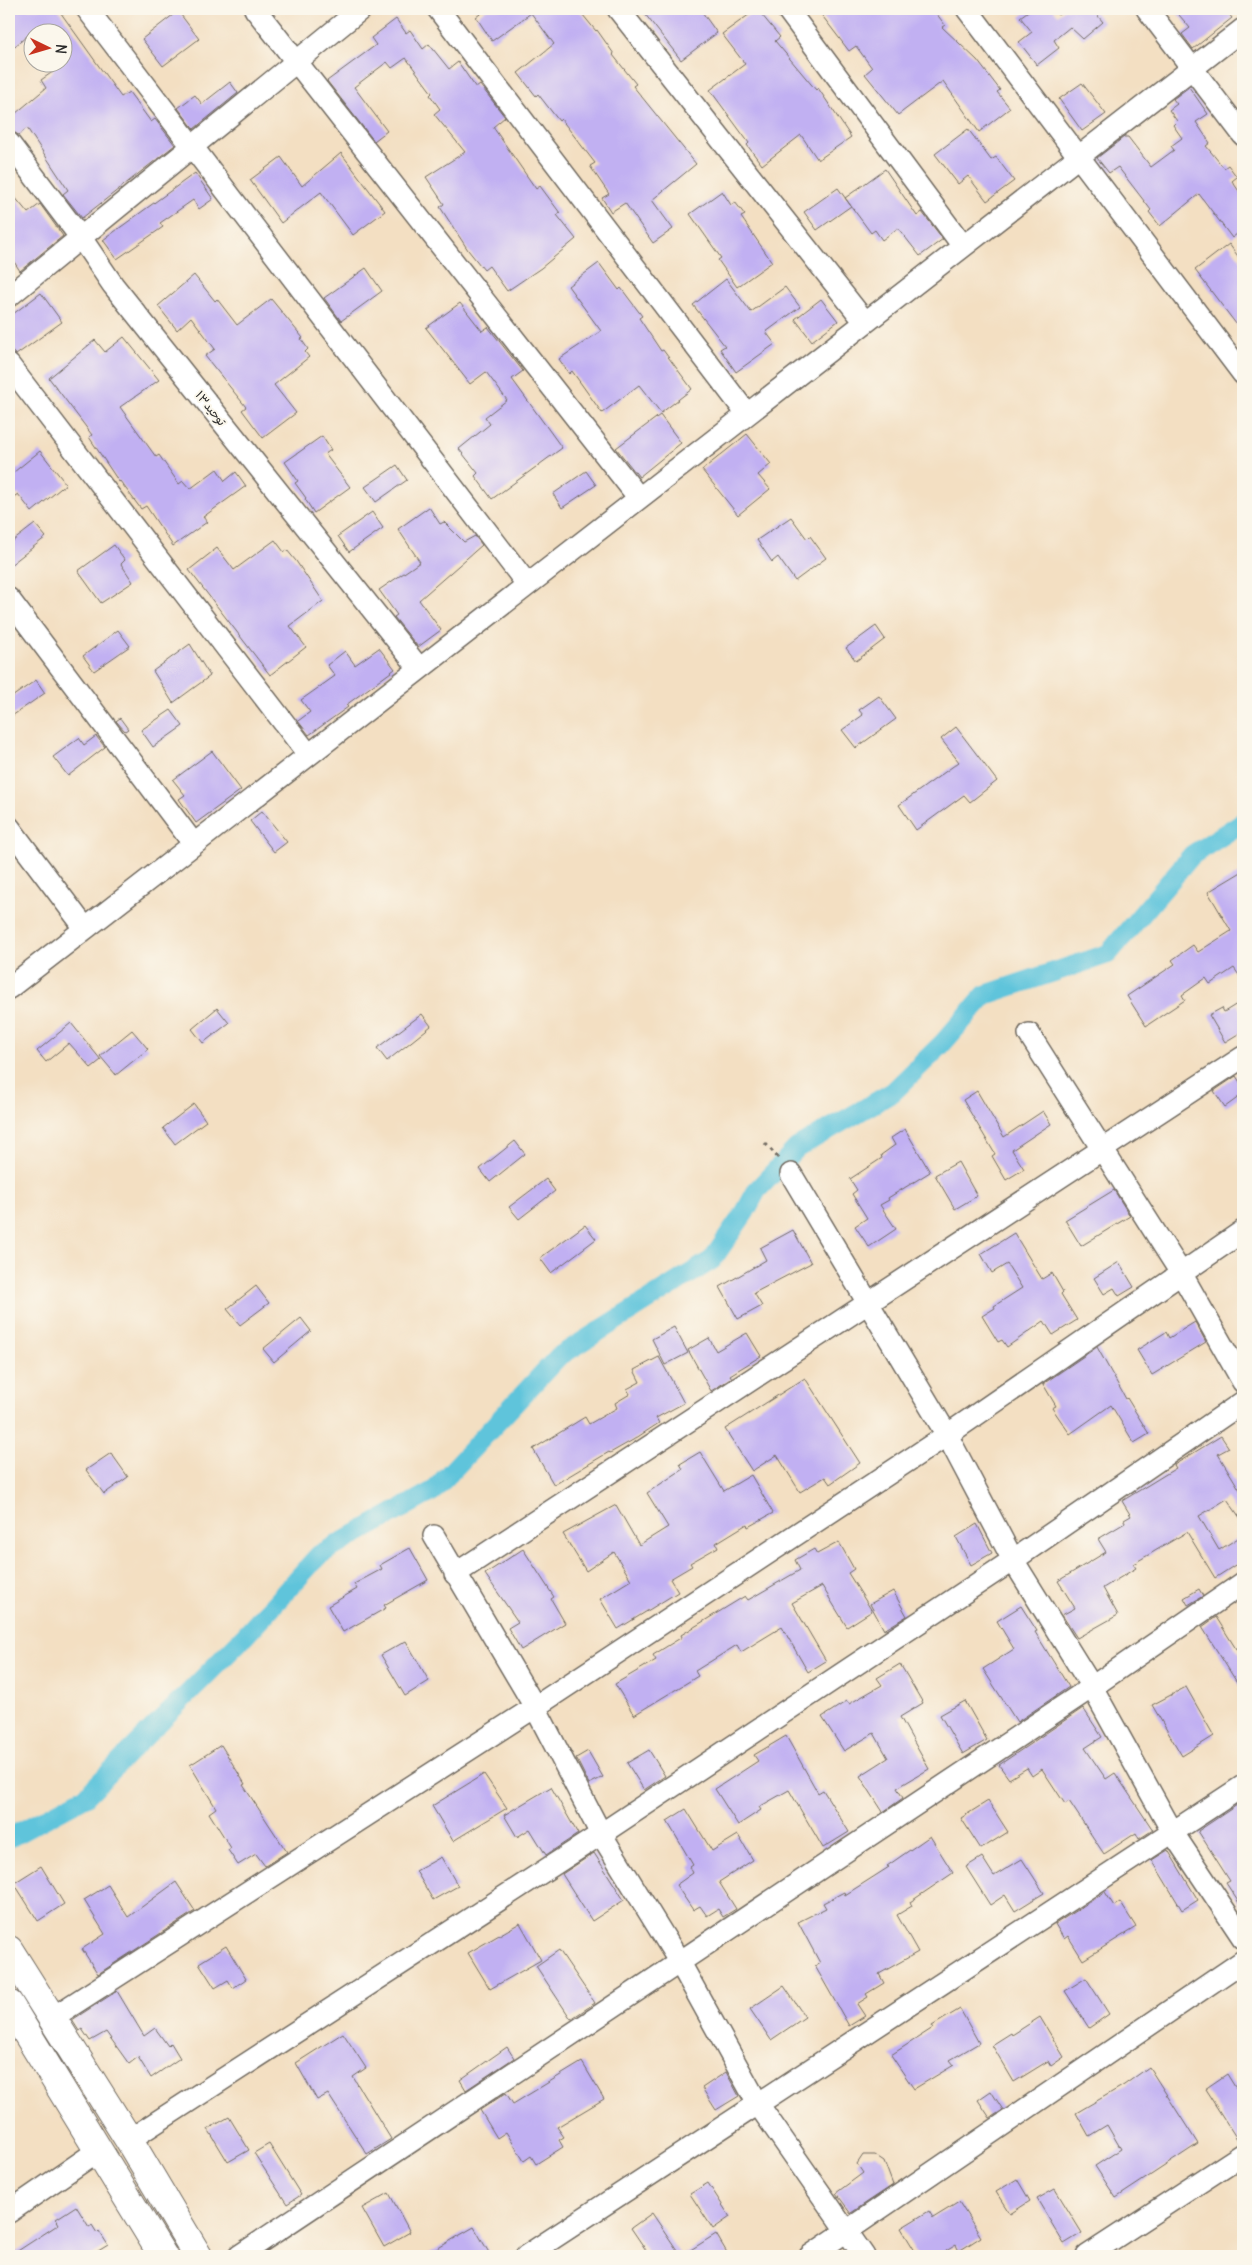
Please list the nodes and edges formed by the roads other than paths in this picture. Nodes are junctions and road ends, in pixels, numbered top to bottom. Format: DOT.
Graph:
graph roads {
  1 [pos="87,9"];
  2 [pos="255,9"];
  3 [pos="362,9"];
  4 [pos="438,9"];
  5 [pos="618,9"];
  6 [pos="787,9"];
  7 [pos="967,9"];
  8 [pos="1147,9"];
  9 [pos="1243,29"];
  10 [pos="295,62"];
  11 [pos="1193,68"];
  12 [pos="1243,135"];
  13 [pos="9,143"];
  14 [pos="193,147"];
  15 [pos="1079,156"];
  16 [pos="81,238"];
  17 [pos="963,246"];
  18 [pos="9,296"];
  19 [pos="865,322"];
  20 [pos="9,365"];
  21 [pos="1243,374"];
  22 [pos="747,414"];
  23 [pos="639,498"];
  24 [pos="527,584"];
  25 [pos="9,599"];
  26 [pos="419,668"];
  27 [pos="308,754"];
  28 [pos="9,827"];
  29 [pos="193,844"];
  30 [pos="85,928"];
  31 [pos="9,988"];
  32 [pos="1029,1034"];
  33 [pos="1243,1057"];
  34 [pos="1102,1151"];
  35 [pos="792,1174"];
  36 [pos="1243,1231"];
  37 [pos="1181,1273"];
  38 [pos="866,1302"];
  39 [pos="1243,1382"];
  40 [pos="1243,1402"];
  41 [pos="947,1435"];
  42 [pos="434,1536"];
  43 [pos="1013,1560"];
  44 [pos="455,1574"];
  45 [pos="1243,1583"];
  46 [pos="1092,1687"];
  47 [pos="535,1707"];
  48 [pos="1243,1786"];
  49 [pos="1173,1833"];
  50 [pos="601,1834"];
  51 [pos="1243,1938"];
  52 [pos="9,1950"];
  53 [pos="679,1961"];
  54 [pos="1243,1961"];
  55 [pos="9,2004"];
  56 [pos="52,2018"];
  57 [pos="758,2104"];
  58 [pos="129,2140"];
  59 [pos="99,2150"];
  60 [pos="1243,2154"];
  61 [pos="9,2212"];
  62 [pos="848,2231"];
  63 [pos="163,2256"];
  64 [pos="198,2256"];
  65 [pos="239,2256"];
  66 [pos="526,2256"];
  67 [pos="810,2256"];
  68 [pos="864,2256"];
  69 [pos="1087,2256"];
  1 -- 14 [label="street"];
  2 -- 10 [label="street"];
  3 -- 10 [label="street"];
  4 -- 22 [label="street"];
  5 -- 19 [label="street"];
  6 -- 17 [label="street"];
  7 -- 15 [label="street"];
  8 -- 11 [label="street"];
  9 -- 11 [label="street"];
  10 -- 14 [label="street"];
  10 -- 23 [label="street"];
  11 -- 12 [label="street"];
  11 -- 15 [label="street"];
  13 -- 16 [label="street, توحید۱۳"];
  14 -- 16 [label="street"];
  14 -- 24 [label="street"];
  15 -- 17 [label="street"];
  15 -- 21 [label="street"];
  16 -- 18 [label="street"];
  16 -- 26 [label="street, توحید۱۳"];
  17 -- 19 [label="street"];
  19 -- 22 [label="street"];
  20 -- 27 [label="street"];
  22 -- 23 [label="street"];
  23 -- 24 [label="street"];
  24 -- 26 [label="street"];
  25 -- 29 [label="street"];
  26 -- 27 [label="street"];
  27 -- 29 [label="street"];
  28 -- 30 [label="street"];
  29 -- 30 [label="street"];
  30 -- 31 [label="street"];
  32 -- 34 [label="street"];
  33 -- 34 [label="street"];
  34 -- 37 [label="street"];
  34 -- 38 [label="street"];
  35 -- 38 [label="street"];
  36 -- 37 [label="street"];
  37 -- 39 [label="street"];
  37 -- 41 [label="street"];
  38 -- 41 [label="street"];
  38 -- 44 [label="street"];
  40 -- 43 [label="street"];
  41 -- 43 [label="street"];
  41 -- 47 [label="street"];
  42 -- 44 [label="street"];
  43 -- 46 [label="street"];
  43 -- 50 [label="street"];
  44 -- 47 [label="street"];
  45 -- 46 [label="street"];
  46 -- 49 [label="street"];
  46 -- 53 [label="street"];
  47 -- 50 [label="street"];
  47 -- 56 [label="street"];
  48 -- 49 [label="street"];
  49 -- 51 [label="street"];
  49 -- 57 [label="street"];
  50 -- 53 [label="street"];
  50 -- 58 [label="street"];
  52 -- 56 [label="street"];
  53 -- 57 [label="street"];
  53 -- 65 [label="street"];
  54 -- 62 [label="street"];
  55 -- 59 [label="street"];
  56 -- 58 [label="street"];
  57 -- 62 [label="street"];
  57 -- 66 [label="street"];
  58 -- 64 [label="street"];
  59 -- 61 [label="street"];
  59 -- 63 [label="street"];
  60 -- 69 [label="street"];
  62 -- 67 [label="street"];
  62 -- 68 [label="street"];
}
